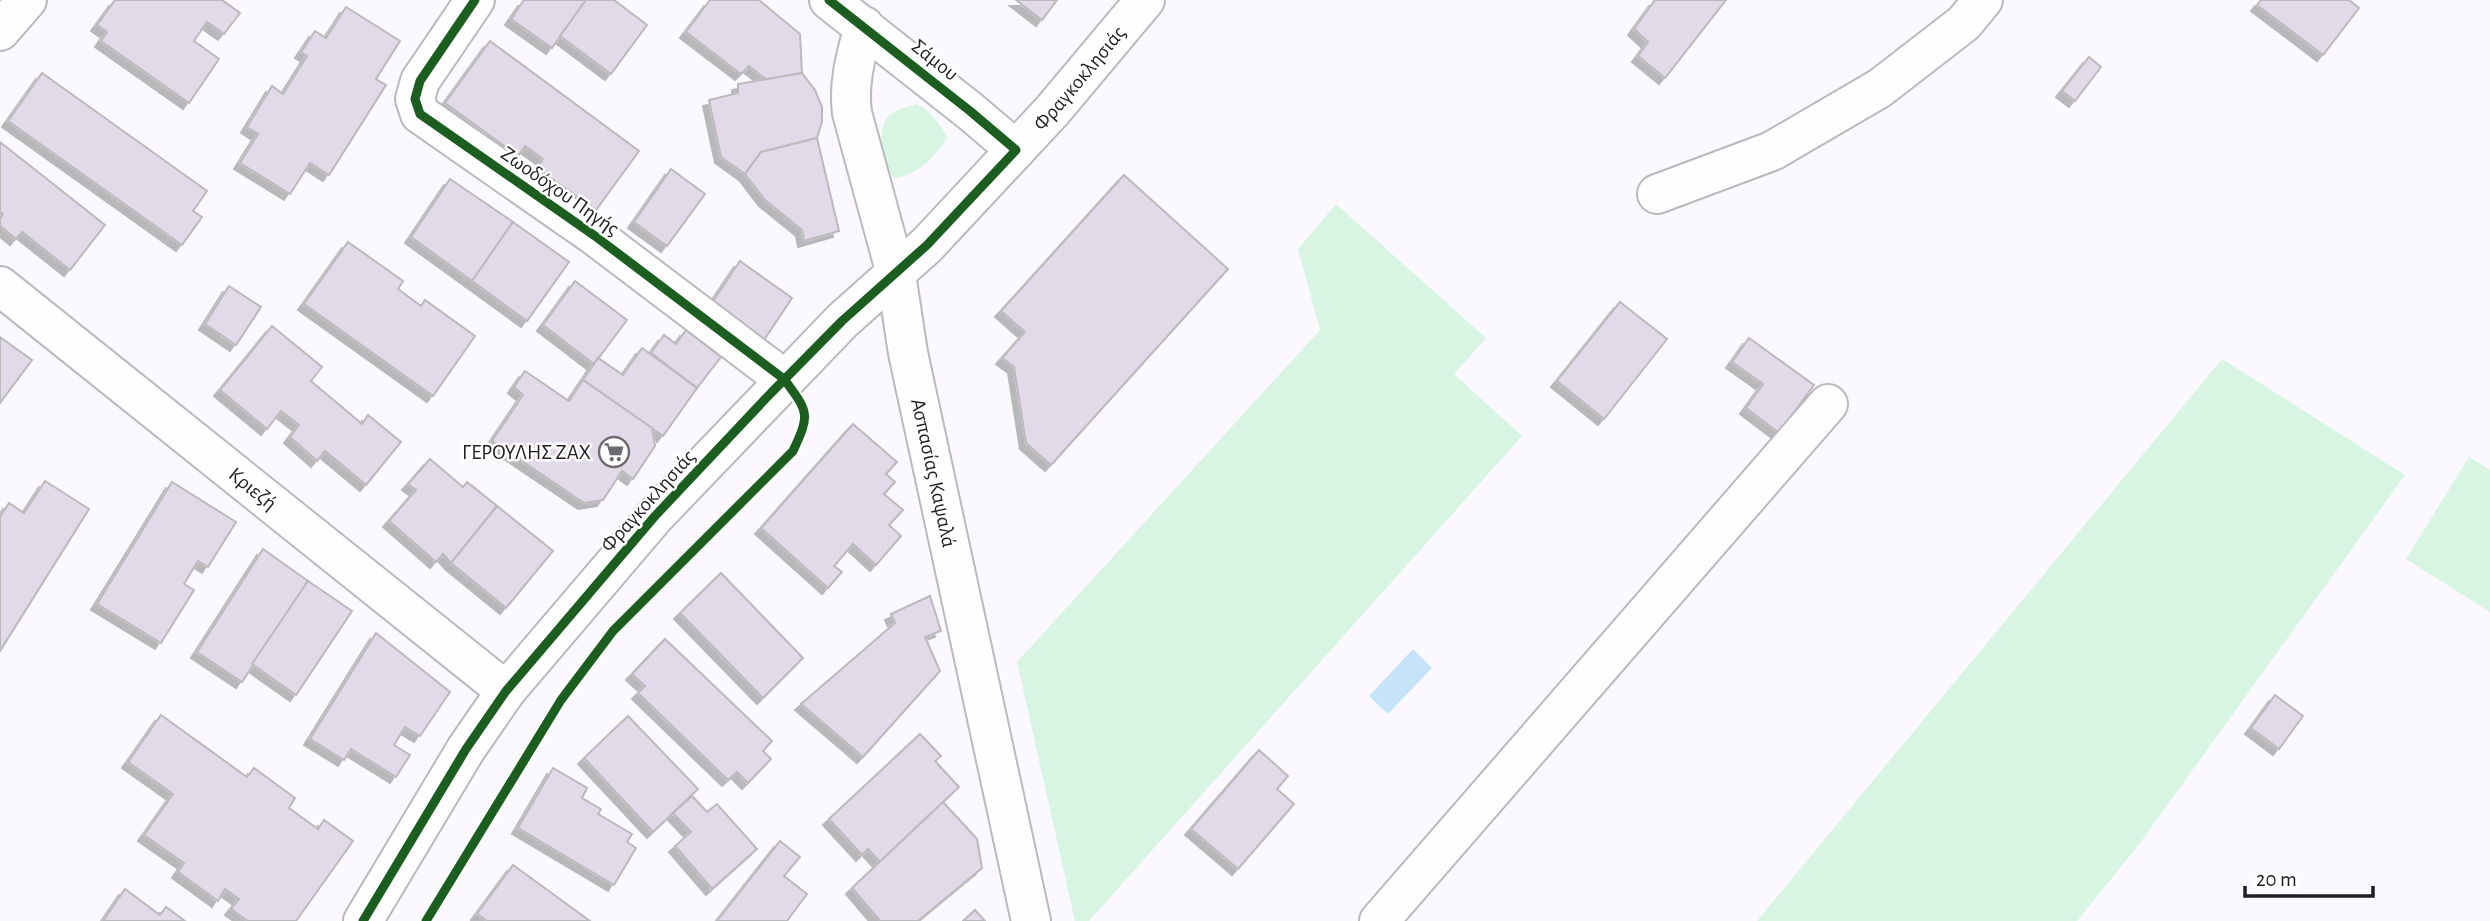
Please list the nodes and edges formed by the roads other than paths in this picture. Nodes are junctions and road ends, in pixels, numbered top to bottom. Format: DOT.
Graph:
graph roads {
  1 [pos="27,0"];
  2 [pos="475,0"];
  3 [pos="1145,0"];
  4 [pos="1983,0"];
  5 [pos="846,9"];
  6 [pos="0,31"];
  7 [pos="1016,150"];
  8 [pos="1657,194"];
  9 [pos="896,274"];
  10 [pos="0,286"];
  11 [pos="784,379"];
  12 [pos="1828,404"];
  13 [pos="506,691"];
  14 [pos="363,921"];
  15 [pos="1031,921"];
  16 [pos="1379,921"];
  1 -- 6 [label="street"];
  2 -- 11 [label="street, Ζωοδόχου Πηγής"];
  3 -- 7 [label="street, Φραγκοκλησιάς"];
  4 -- 8 [label="street"];
  5 -- 7 [label="street, Σάμου"];
  5 -- 9 [label="street, Ασπασίας Καψαλά"];
  7 -- 9 [label="street, Φραγκοκλησιάς"];
  9 -- 11 [label="street, Φραγκοκλησιάς"];
  9 -- 15 [label="street, Ασπασίας Καψαλά"];
  10 -- 13 [label="street, Κριεζή"];
  11 -- 13 [label="street, Φραγκοκλησιάς"];
  12 -- 16 [label="street"];
  13 -- 14 [label="street, Φραγκοκλησιάς"];
}
